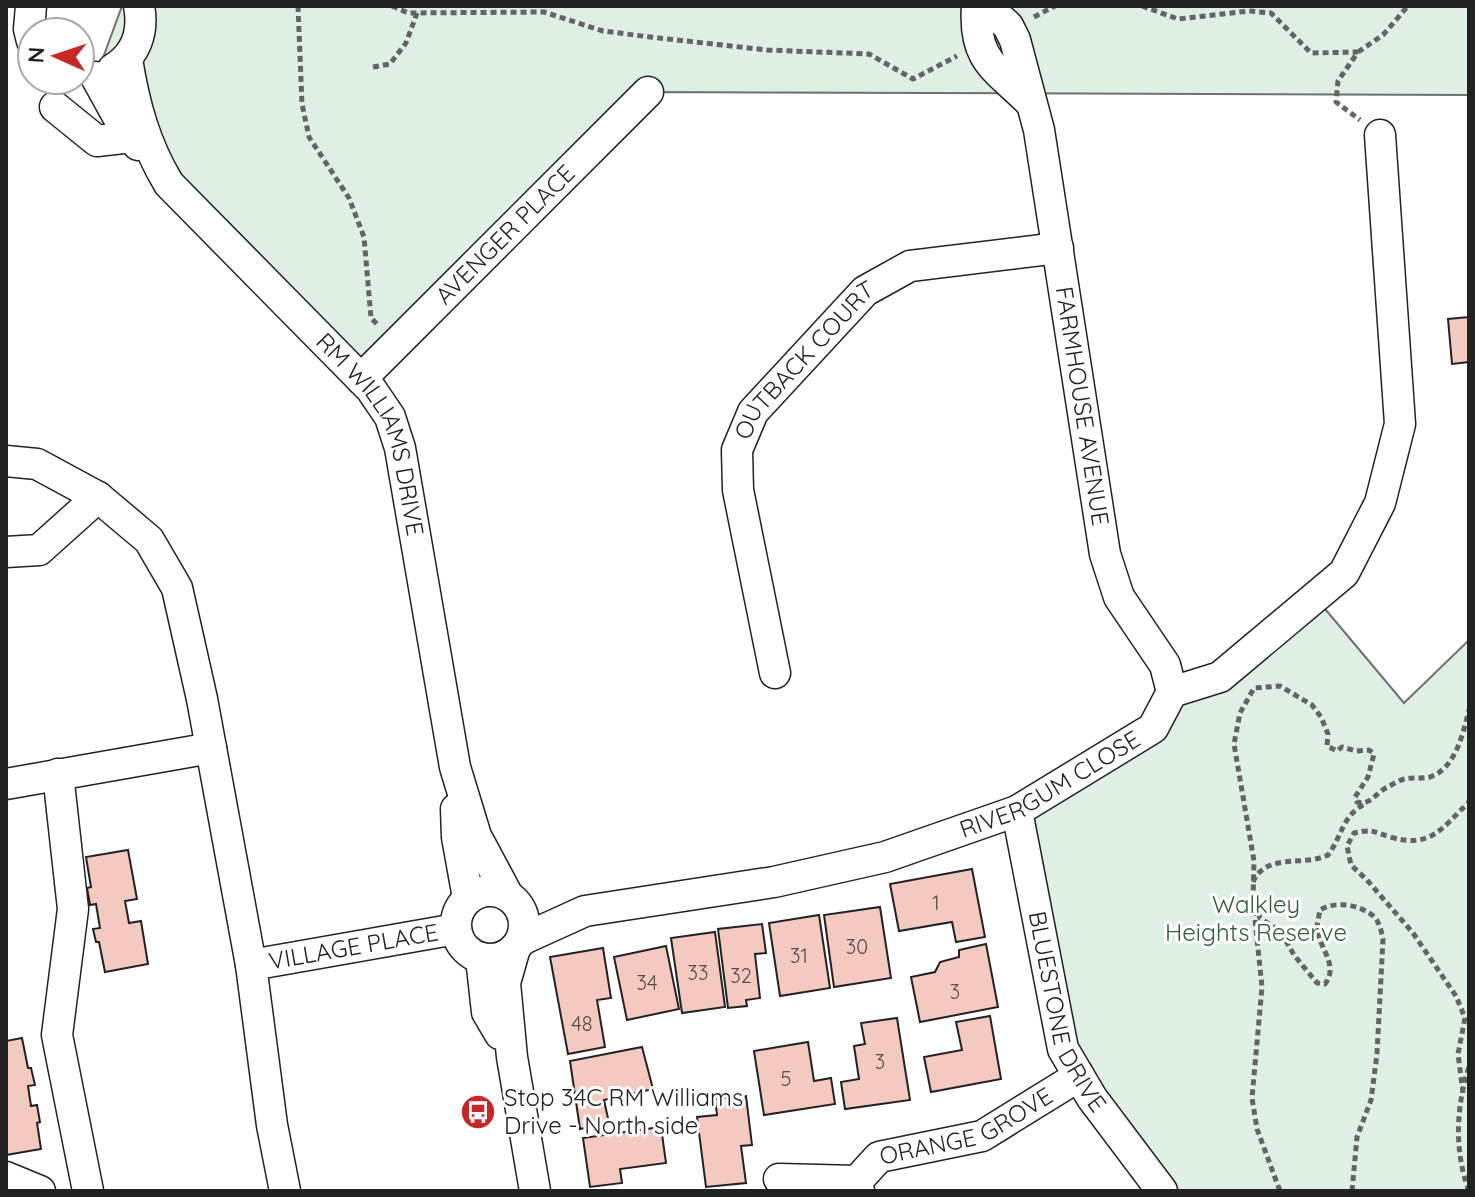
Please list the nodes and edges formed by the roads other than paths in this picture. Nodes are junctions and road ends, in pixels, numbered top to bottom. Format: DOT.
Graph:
graph roads {
  1 [pos="139,6"];
  2 [pos="977,6"];
  3 [pos="986,6"];
  4 [pos="127,59"];
  5 [pos="96,76"];
  6 [pos="96,88"];
  7 [pos="648,92"];
  8 [pos="1032,105"];
  9 [pos="55,107"];
  10 [pos="1380,135"];
  11 [pos="132,137"];
  12 [pos="158,167"];
  13 [pos="1058,248"];
  14 [pos="361,379"];
  15 [pos="6,461"];
  16 [pos="98,497"];
  17 [pos="6,552"];
  18 [pos="775,673"];
  19 [pos="1172,692"];
  20 [pos="211,748"];
  21 [pos="455,767"];
  22 [pos="58,774"];
  23 [pos="6,784"];
  24 [pos="1017,811"];
  25 [pos="468,898"];
  26 [pos="511,898"];
  27 [pos="585,911"];
  28 [pos="456,929"];
  29 [pos="518,944"];
  30 [pos="481,958"];
  31 [pos="251,965"];
  32 [pos="512,1057"];
  33 [pos="1079,1076"];
  34 [pos="6,1177"];
  35 [pos="779,1179"];
  36 [pos="858,1186"];
  37 [pos="40,1191"];
  38 [pos="88,1191"];
  39 [pos="285,1191"];
  40 [pos="535,1191"];
  41 [pos="1162,1191"];
  1 -- 4 [label="street"];
  2 -- 8 [label="street"];
  3 -- 8 [label="street, FARMHOUSE AVENUE"];
  4 -- 5 [label="street"];
  4 -- 12 [label="street, RM WILLIAMS DRIVE"];
  6 -- 11 [label="street, RM WILLIAMS DRIVE"];
  7 -- 14 [label="street, AVENGER PLACE"];
  8 -- 13 [label="street, FARMHOUSE AVENUE"];
  9 -- 11 [label="street"];
  10 -- 19 [label="street"];
  11 -- 12 [label="street, RM WILLIAMS DRIVE"];
  12 -- 14 [label="street, RM WILLIAMS DRIVE"];
  13 -- 18 [label="street, OUTBACK COURT"];
  13 -- 19 [label="street, FARMHOUSE AVENUE"];
  14 -- 21 [label="street, RM WILLIAMS DRIVE"];
  15 -- 16 [label="street"];
  16 -- 17 [label="street"];
  16 -- 20 [label="street"];
  19 -- 24 [label="street, RIVERGUM CLOSE"];
  20 -- 22 [label="street"];
  20 -- 31 [label="street"];
  21 -- 25 [label="street, RM WILLIAMS DRIVE"];
  21 -- 26 [label="street, RM WILLIAMS DRIVE"];
  22 -- 23 [label="street"];
  22 -- 38 [label="street"];
  24 -- 27 [label="street, RIVERGUM CLOSE"];
  24 -- 33 [label="street, BLUESTONE DRIVE"];
  25 -- 26 [label="street"];
  25 -- 28 [label="street"];
  26 -- 27 [label="street, RIVERGUM CLOSE"];
  26 -- 29 [label="street"];
  27 -- 29 [label="street, RIVERGUM CLOSE"];
  28 -- 30 [label="street"];
  28 -- 31 [label="street, VILLAGE PLACE"];
  29 -- 30 [label="street"];
  29 -- 32 [label="street"];
  30 -- 32 [label="street"];
  31 -- 39 [label="street"];
  32 -- 40 [label="street"];
  33 -- 36 [label="street, ORANGE GROVE"];
  33 -- 41 [label="street, BLUESTONE DRIVE"];
  34 -- 37 [label="street"];
  35 -- 36 [label="street, ORANGE GROVE"];
}
